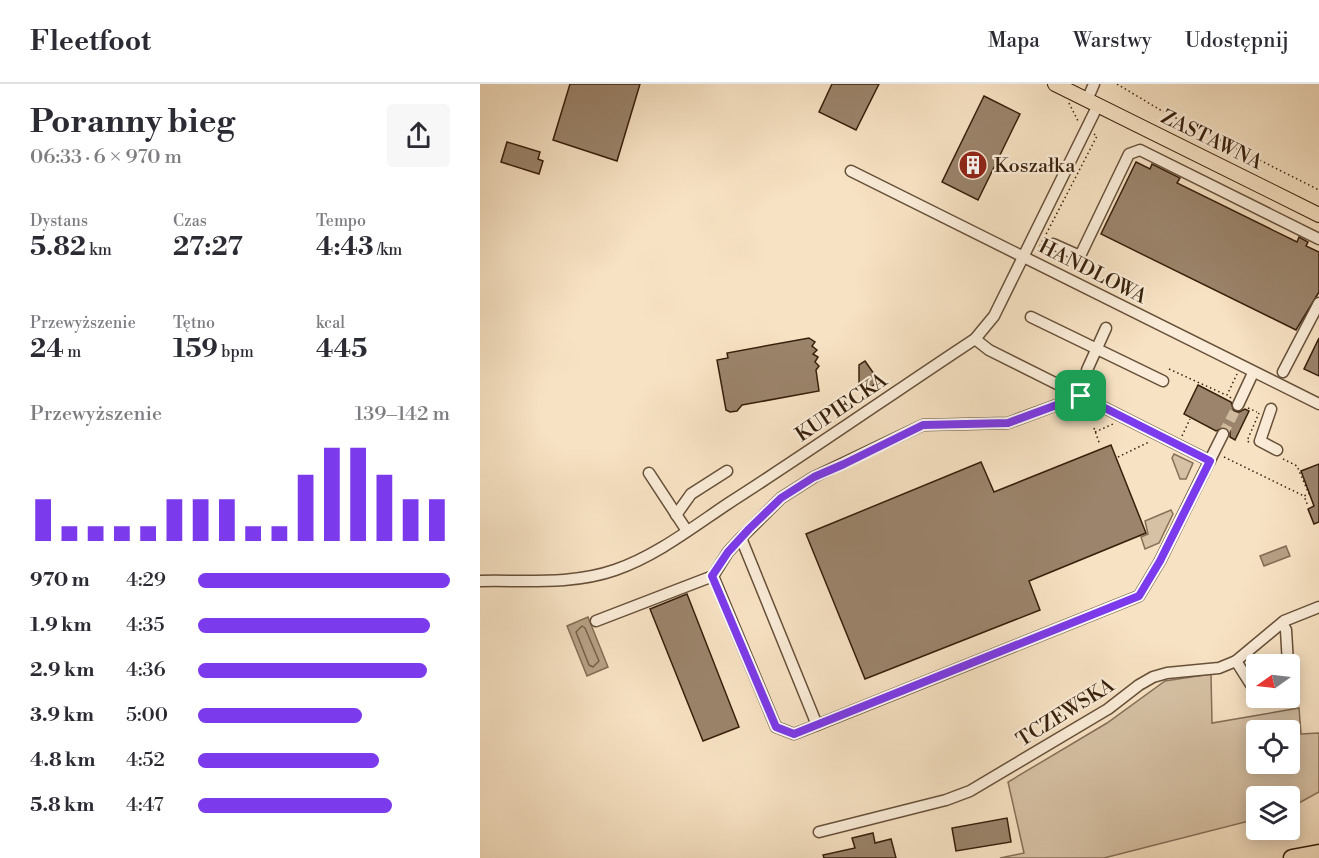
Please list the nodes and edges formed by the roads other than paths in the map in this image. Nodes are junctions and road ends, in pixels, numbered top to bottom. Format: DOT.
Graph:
graph roads {
  1 [pos="1055,84"];
  2 [pos="1094,84"];
  3 [pos="1093,102"];
  4 [pos="852,171"];
  5 [pos="1319,214"];
  6 [pos="1319,239"];
  7 [pos="1053,244"];
  8 [pos="1024,257"];
  9 [pos="1319,303"];
  10 [pos="1031,316"];
  11 [pos="1106,328"];
  12 [pos="975,339"];
  13 [pos="1097,348"];
  14 [pos="1087,370"];
  15 [pos="1253,372"];
  16 [pos="1283,372"];
  17 [pos="1163,381"];
  18 [pos="1081,396"];
  19 [pos="1319,404"];
  20 [pos="1238,405"];
  21 [pos="1271,409"];
  22 [pos="1223,434"];
  23 [pos="1277,450"];
  24 [pos="1210,461"];
  25 [pos="727,471"];
  26 [pos="650,473"];
  27 [pos="676,515"];
  28 [pos="687,531"];
  29 [pos="741,538"];
  30 [pos="712,576"];
  31 [pos="480,581"];
  32 [pos="1319,606"];
  33 [pos="596,621"];
  34 [pos="1282,623"];
  35 [pos="1287,654"];
  36 [pos="1236,661"];
  37 [pos="1246,677"];
  38 [pos="817,725"];
  39 [pos="819,832"];
  40 [pos="1319,853"];
  41 [pos="1292,858"];
  1 -- 3 [label="main road, ZASTAWNA"];
  2 -- 3 [label="street"];
  3 -- 5 [label="main road, ZASTAWNA"];
  3 -- 8 [label="street, KUPIECKA"];
  4 -- 8 [label="street, HANDLOWA"];
  6 -- 7 [label="street"];
  8 -- 12 [label="street, KUPIECKA"];
  8 -- 15 [label="street, HANDLOWA"];
  9 -- 16 [label="street"];
  10 -- 13 [label="street"];
  11 -- 13 [label="street"];
  12 -- 18 [label="street"];
  12 -- 28 [label="street, KUPIECKA"];
  13 -- 14 [label="street"];
  13 -- 17 [label="street"];
  15 -- 19 [label="street, HANDLOWA"];
  15 -- 20 [label="street"];
  18 -- 24 [label="street"];
  18 -- 29 [label="street"];
  21 -- 23 [label="street"];
  22 -- 24 [label="street"];
  24 -- 38 [label="street"];
  25 -- 27 [label="street"];
  26 -- 27 [label="street"];
  27 -- 28 [label="street"];
  28 -- 31 [label="street, KUPIECKA"];
  29 -- 30 [label="street"];
  29 -- 38 [label="street"];
  30 -- 33 [label="street"];
  30 -- 38 [label="street"];
  32 -- 34 [label="street, TCZEWSKA"];
  34 -- 35 [label="street"];
  34 -- 36 [label="street, TCZEWSKA"];
  36 -- 37 [label="street"];
  36 -- 39 [label="street, TCZEWSKA"];
  40 -- 41 [label="highway"];
}
